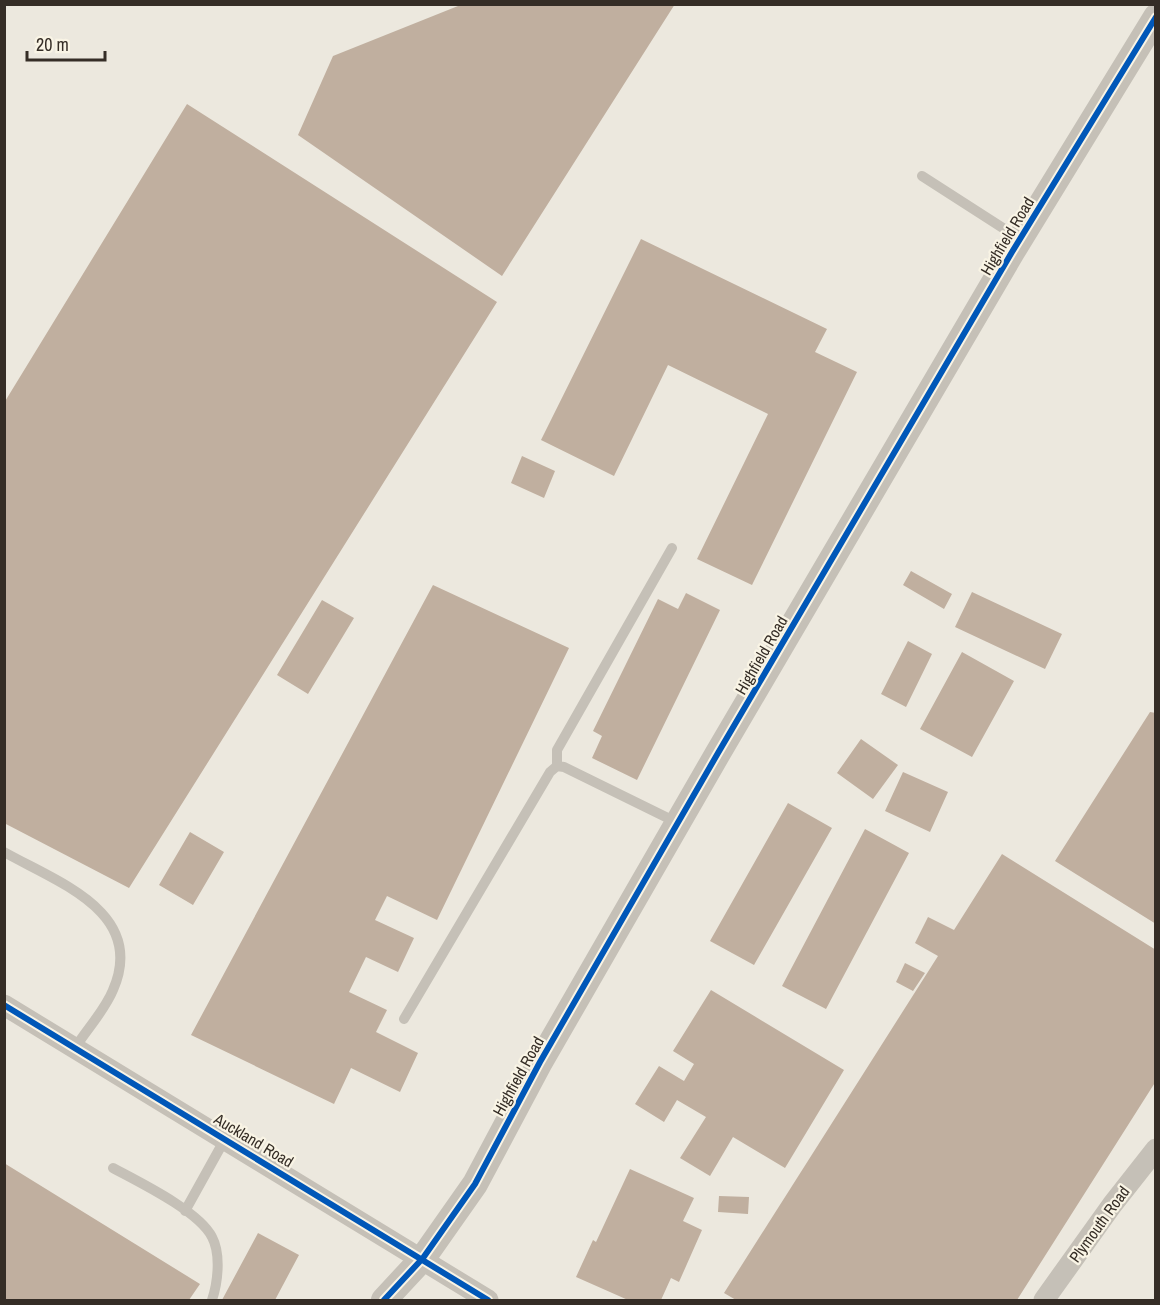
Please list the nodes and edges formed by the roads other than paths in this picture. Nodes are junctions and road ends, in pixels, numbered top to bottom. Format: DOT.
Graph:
graph roads {
  1 [pos="1155,17"];
  2 [pos="922,176"];
  3 [pos="1020,239"];
  4 [pos="672,548"];
  5 [pos="557,766"];
  6 [pos="678,823"];
  7 [pos="4,852"];
  8 [pos="4,1005"];
  9 [pos="404,1019"];
  10 [pos="75,1048"];
  11 [pos="225,1138"];
  12 [pos="1155,1149"];
  13 [pos="113,1168"];
  14 [pos="185,1211"];
  15 [pos="423,1258"];
  16 [pos="212,1300"];
  17 [pos="384,1300"];
  18 [pos="488,1300"];
  19 [pos="1044,1300"];
  1 -- 3 [label="street, Highfield Road"];
  2 -- 3 [label="lane"];
  3 -- 6 [label="street, Highfield Road"];
  4 -- 5 [label="lane"];
  5 -- 6 [label="lane"];
  5 -- 9 [label="lane"];
  6 -- 15 [label="street, Highfield Road"];
  7 -- 10 [label="lane"];
  8 -- 10 [label="street, Auckland Road"];
  10 -- 11 [label="street, Auckland Road"];
  11 -- 14 [label="lane"];
  11 -- 15 [label="street, Auckland Road"];
  12 -- 19 [label="street, Plymouth Road"];
  13 -- 14 [label="lane"];
  14 -- 16 [label="lane"];
  15 -- 17 [label="street, Highfield Road"];
  15 -- 18 [label="street, Auckland Road"];
}
